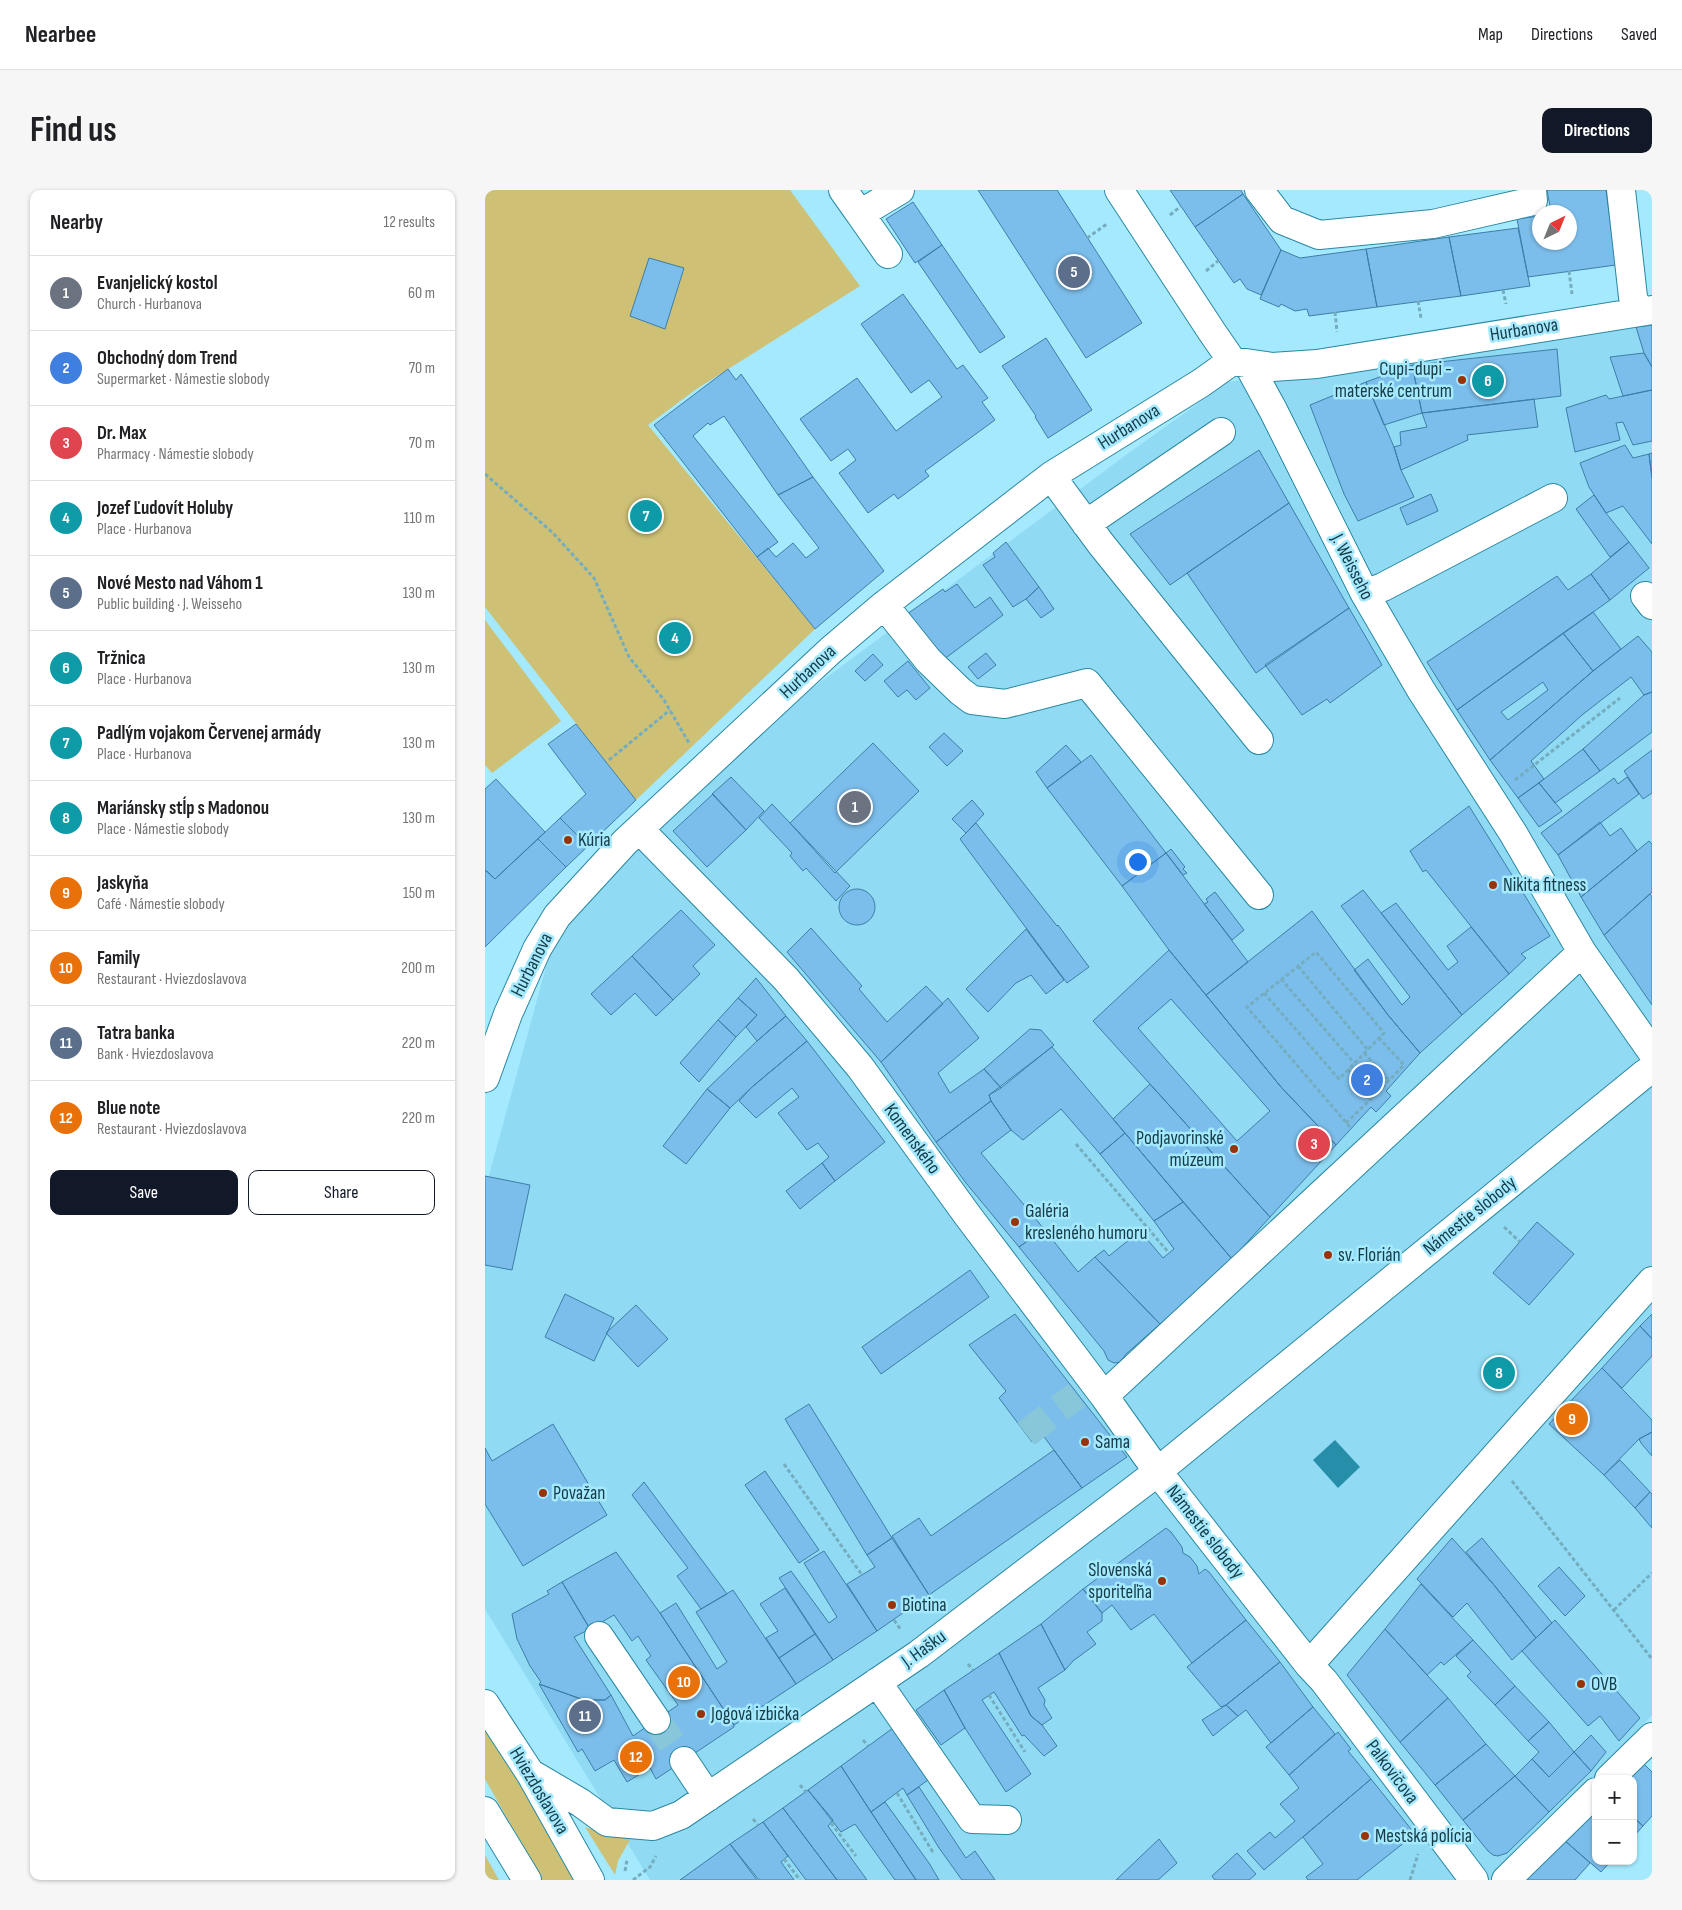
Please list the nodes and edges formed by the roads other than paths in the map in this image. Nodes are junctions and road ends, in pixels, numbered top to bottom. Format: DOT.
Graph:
graph roads {
  1 [pos="843,190"];
  2 [pos="899,190"];
  3 [pos="1119,190"];
  4 [pos="1259,190"];
  5 [pos="1532,190"];
  6 [pos="1621,190"];
  7 [pos="860,214"];
  8 [pos="888,254"];
  9 [pos="1645,311"];
  10 [pos="1240,363"];
  11 [pos="1221,432"];
  12 [pos="1051,476"];
  13 [pos="1553,498"];
  14 [pos="1086,524"];
  15 [pos="1365,594"];
  16 [pos="883,605"];
  17 [pos="1259,740"];
  18 [pos="639,829"];
  19 [pos="1259,895"];
  20 [pos="1582,952"];
  21 [pos="1652,1052"];
  22 [pos="1652,1069"];
  23 [pos="485,1078"];
  24 [pos="1652,1281"];
  25 [pos="1092,1391"];
  26 [pos="1158,1472"];
  27 [pos="599,1636"];
  28 [pos="1309,1665"];
  29 [pos="877,1682"];
  30 [pos="485,1704"];
  31 [pos="656,1720"];
  32 [pos="1652,1737"];
  33 [pos="684,1761"];
  34 [pos="530,1773"];
  35 [pos="1613,1775"];
  36 [pos="708,1796"];
  37 [pos="1592,1796"];
  38 [pos="485,1811"];
  39 [pos="1007,1820"];
  40 [pos="513,1867"];
  41 [pos="527,1880"];
  42 [pos="590,1880"];
  43 [pos="1474,1880"];
  44 [pos="1506,1880"];
  1 -- 7 [label="street"];
  2 -- 7 [label="street"];
  3 -- 10 [label="street, J. Weisseho"];
  4 -- 5 [label="street"];
  6 -- 9 [label="street"];
  7 -- 8 [label="street"];
  9 -- 10 [label="street, Hurbanova"];
  10 -- 12 [label="street, Hurbanova"];
  10 -- 15 [label="street, J. Weisseho"];
  11 -- 14 [label="street"];
  12 -- 14 [label="street"];
  12 -- 16 [label="street, Hurbanova"];
  13 -- 15 [label="street"];
  14 -- 17 [label="street"];
  15 -- 20 [label="street, J. Weisseho"];
  16 -- 18 [label="street, Hurbanova"];
  16 -- 19 [label="street"];
  18 -- 23 [label="street, Hurbanova"];
  18 -- 25 [label="street, Komenského"];
  20 -- 21 [label="street"];
  20 -- 25 [label="street"];
  22 -- 26 [label="street, Námestie slobody"];
  24 -- 28 [label="street"];
  25 -- 26 [label="street, Komenského"];
  26 -- 28 [label="street, Námestie slobody"];
  26 -- 29 [label="street, J. Hašku"];
  27 -- 31 [label="street"];
  28 -- 43 [label="street, Palkovičova"];
  29 -- 36 [label="street, J. Hašku"];
  29 -- 39 [label="street"];
  30 -- 34 [label="street, Hviezdoslavova"];
  32 -- 35 [label="street"];
  33 -- 36 [label="street"];
  34 -- 36 [label="street, J. Hašku"];
  34 -- 42 [label="street, Hviezdoslavova"];
  37 -- 44 [label="street"];
  38 -- 40 [label="street"];
  40 -- 41 [label="street"];
}
